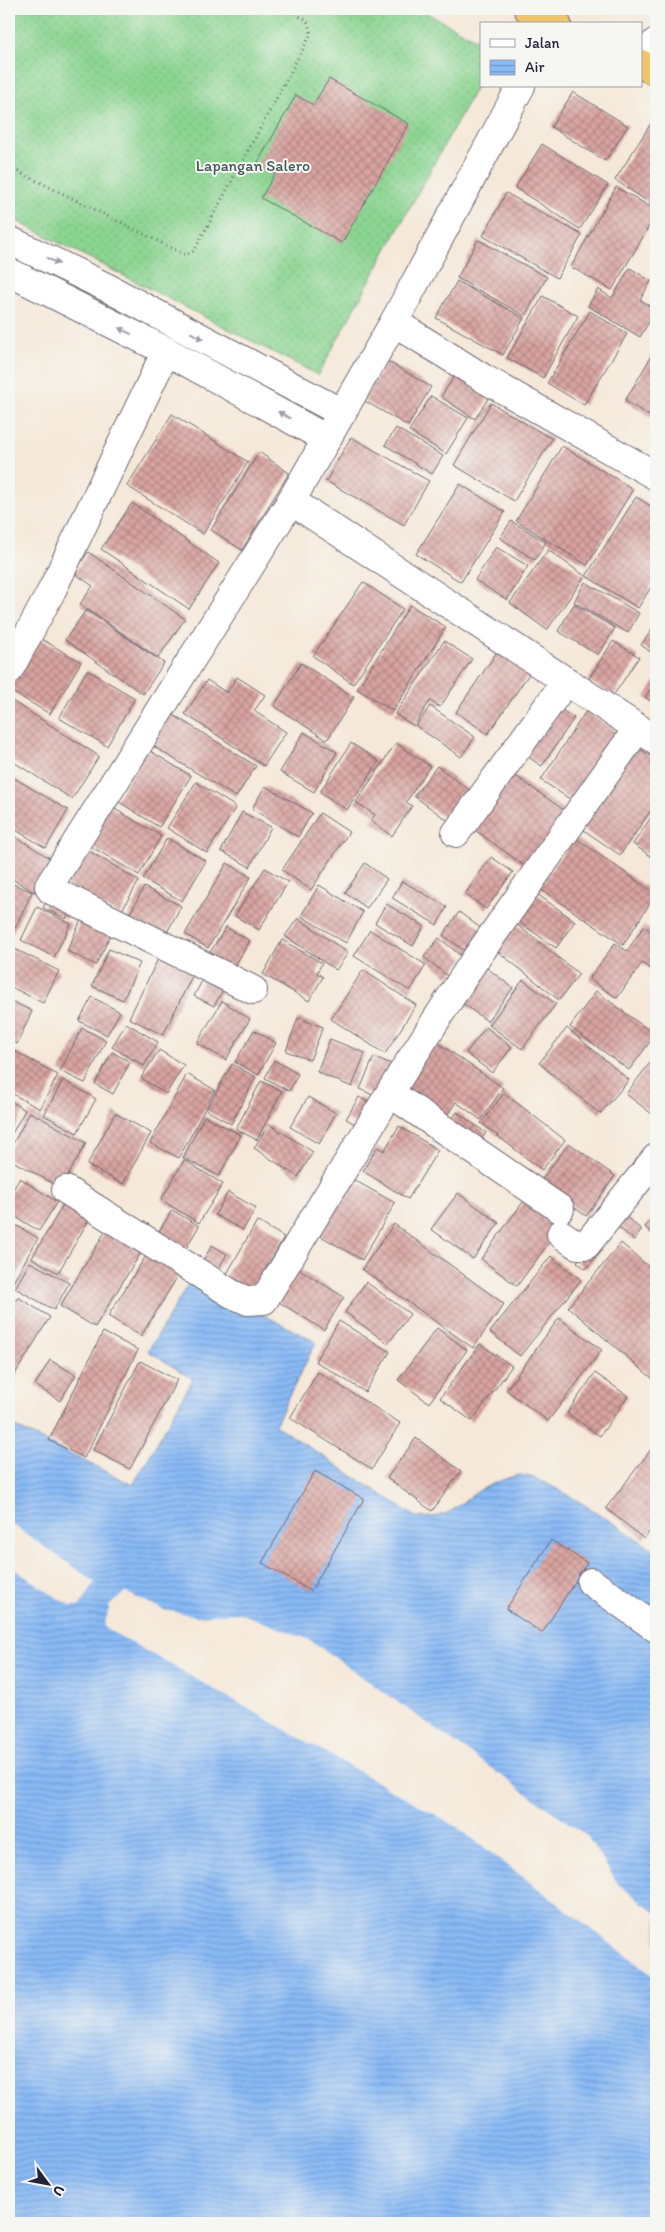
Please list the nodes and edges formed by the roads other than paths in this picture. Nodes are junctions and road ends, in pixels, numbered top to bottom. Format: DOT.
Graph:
graph roads {
  1 [pos="528,9"];
  2 [pos="552,22"];
  3 [pos="656,42"];
  4 [pos="642,63"];
  5 [pos="642,65"];
  6 [pos="656,72"];
  7 [pos="520,88"];
  8 [pos="9,240"];
  9 [pos="9,272"];
  10 [pos="394,322"];
  11 [pos="166,351"];
  12 [pos="342,413"];
  13 [pos="327,439"];
  14 [pos="654,471"];
  15 [pos="291,501"];
  16 [pos="9,670"];
  17 [pos="566,681"];
  18 [pos="647,734"];
  19 [pos="456,833"];
  20 [pos="253,990"];
  21 [pos="390,1093"];
  22 [pos="656,1158"];
  23 [pos="66,1190"];
  24 [pos="591,1582"];
  25 [pos="656,1628"];
  1 -- 2 [label="highway"];
  3 -- 4 [label="street"];
  5 -- 6 [label="highway"];
  7 -- 10 [label="street"];
  8 -- 12 [label="street, one-way"];
  11 -- 9 [label="street, one-way"];
  10 -- 12 [label="street"];
  10 -- 14 [label="street"];
  13 -- 11 [label="street, one-way"];
  11 -- 16 [label="street"];
  12 -- 13 [label="street"];
  13 -- 15 [label="street"];
  15 -- 17 [label="street"];
  15 -- 20 [label="street"];
  17 -- 18 [label="street"];
  17 -- 19 [label="street"];
  18 -- 21 [label="street"];
  21 -- 22 [label="street"];
  21 -- 23 [label="street"];
  24 -- 25 [label="street"];
}
